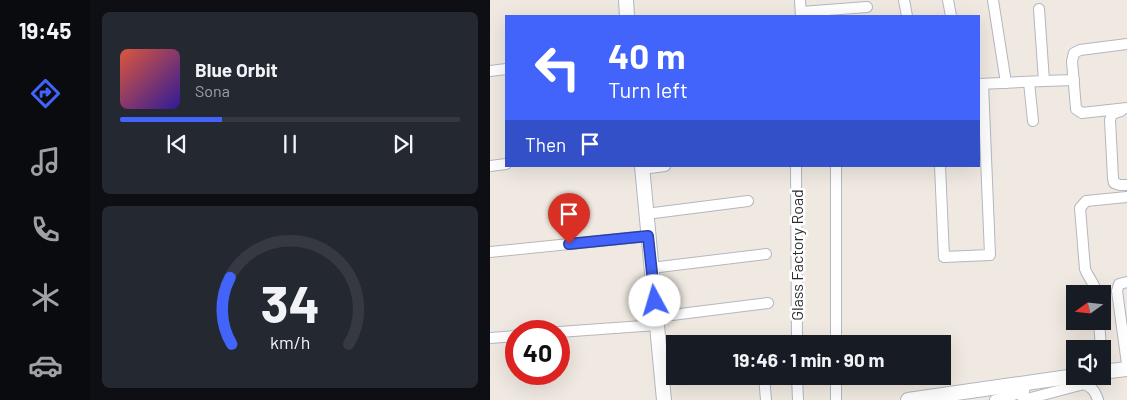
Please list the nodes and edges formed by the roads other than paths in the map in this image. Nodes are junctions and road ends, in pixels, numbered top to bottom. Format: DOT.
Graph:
graph roads {
  1 [pos="626,0"];
  2 [pos="800,0"];
  3 [pos="904,0"];
  4 [pos="948,0"];
  5 [pos="993,0"];
  6 [pos="867,7"];
  7 [pos="1039,8"];
  8 [pos="801,14"];
  9 [pos="628,15"];
  10 [pos="907,15"];
  11 [pos="951,15"];
  12 [pos="1127,44"];
  13 [pos="505,69"];
  14 [pos="490,71"];
  15 [pos="1074,80"];
  16 [pos="1044,81"];
  17 [pos="1029,82"];
  18 [pos="1006,83"];
  19 [pos="981,84"];
  20 [pos="1127,109"];
  21 [pos="1033,121"];
  22 [pos="505,164"];
  23 [pos="490,166"];
  24 [pos="796,167"];
  25 [pos="836,167"];
  26 [pos="940,167"];
  27 [pos="642,168"];
  28 [pos="1127,185"];
  29 [pos="1127,197"];
  30 [pos="748,202"];
  31 [pos="646,214"];
  32 [pos="648,236"];
  33 [pos="490,252"];
  34 [pos="766,254"];
  35 [pos="651,268"];
  36 [pos="1127,282"];
  37 [pos="1095,285"];
  38 [pos="768,303"];
  39 [pos="657,321"];
  40 [pos="570,331"];
  41 [pos="797,335"];
  42 [pos="836,335"];
  43 [pos="505,337"];
  44 [pos="490,338"];
  45 [pos="666,359"];
  46 [pos="1127,364"];
  47 [pos="1127,369"];
  48 [pos="1111,370"];
  49 [pos="1066,377"];
  50 [pos="1025,383"];
  51 [pos="666,384"];
  52 [pos="765,385"];
  53 [pos="797,385"];
  54 [pos="836,385"];
  55 [pos="664,400"];
  56 [pos="766,400"];
  57 [pos="798,400"];
  58 [pos="836,400"];
  59 [pos="908,400"];
  60 [pos="995,400"];
  61 [pos="1023,400"];
  62 [pos="1098,400"];
  1 -- 9 [label="street"];
  2 -- 8 [label="street"];
  3 -- 10 [label="street"];
  4 -- 11 [label="street"];
  5 -- 18 [label="street"];
  6 -- 8 [label="street"];
  7 -- 16 [label="street"];
  12 -- 15 [label="street"];
  13 -- 14 [label="street"];
  15 -- 16 [label="street"];
  15 -- 20 [label="street"];
  16 -- 17 [label="street"];
  17 -- 18 [label="street"];
  17 -- 21 [label="street"];
  18 -- 19 [label="street"];
  19 -- 26 [label="street"];
  20 -- 28 [label="street"];
  22 -- 23 [label="street"];
  24 -- 41 [label="street, Glass Factory Road"];
  25 -- 42 [label="street"];
  27 -- 31 [label="street"];
  29 -- 37 [label="street"];
  30 -- 31 [label="street"];
  31 -- 32 [label="street"];
  32 -- 33 [label="street"];
  32 -- 35 [label="street"];
  34 -- 35 [label="street"];
  35 -- 39 [label="street"];
  36 -- 46 [label="street"];
  38 -- 39 [label="street"];
  39 -- 40 [label="street"];
  39 -- 45 [label="street"];
  43 -- 44 [label="street"];
  47 -- 48 [label="street"];
  49 -- 50 [label="street"];
  50 -- 59 [label="street"];
  50 -- 60 [label="street"];
  51 -- 55 [label="street"];
  52 -- 56 [label="street"];
  53 -- 57 [label="street"];
  54 -- 58 [label="street"];
  61 -- 62 [label="street"];
}
